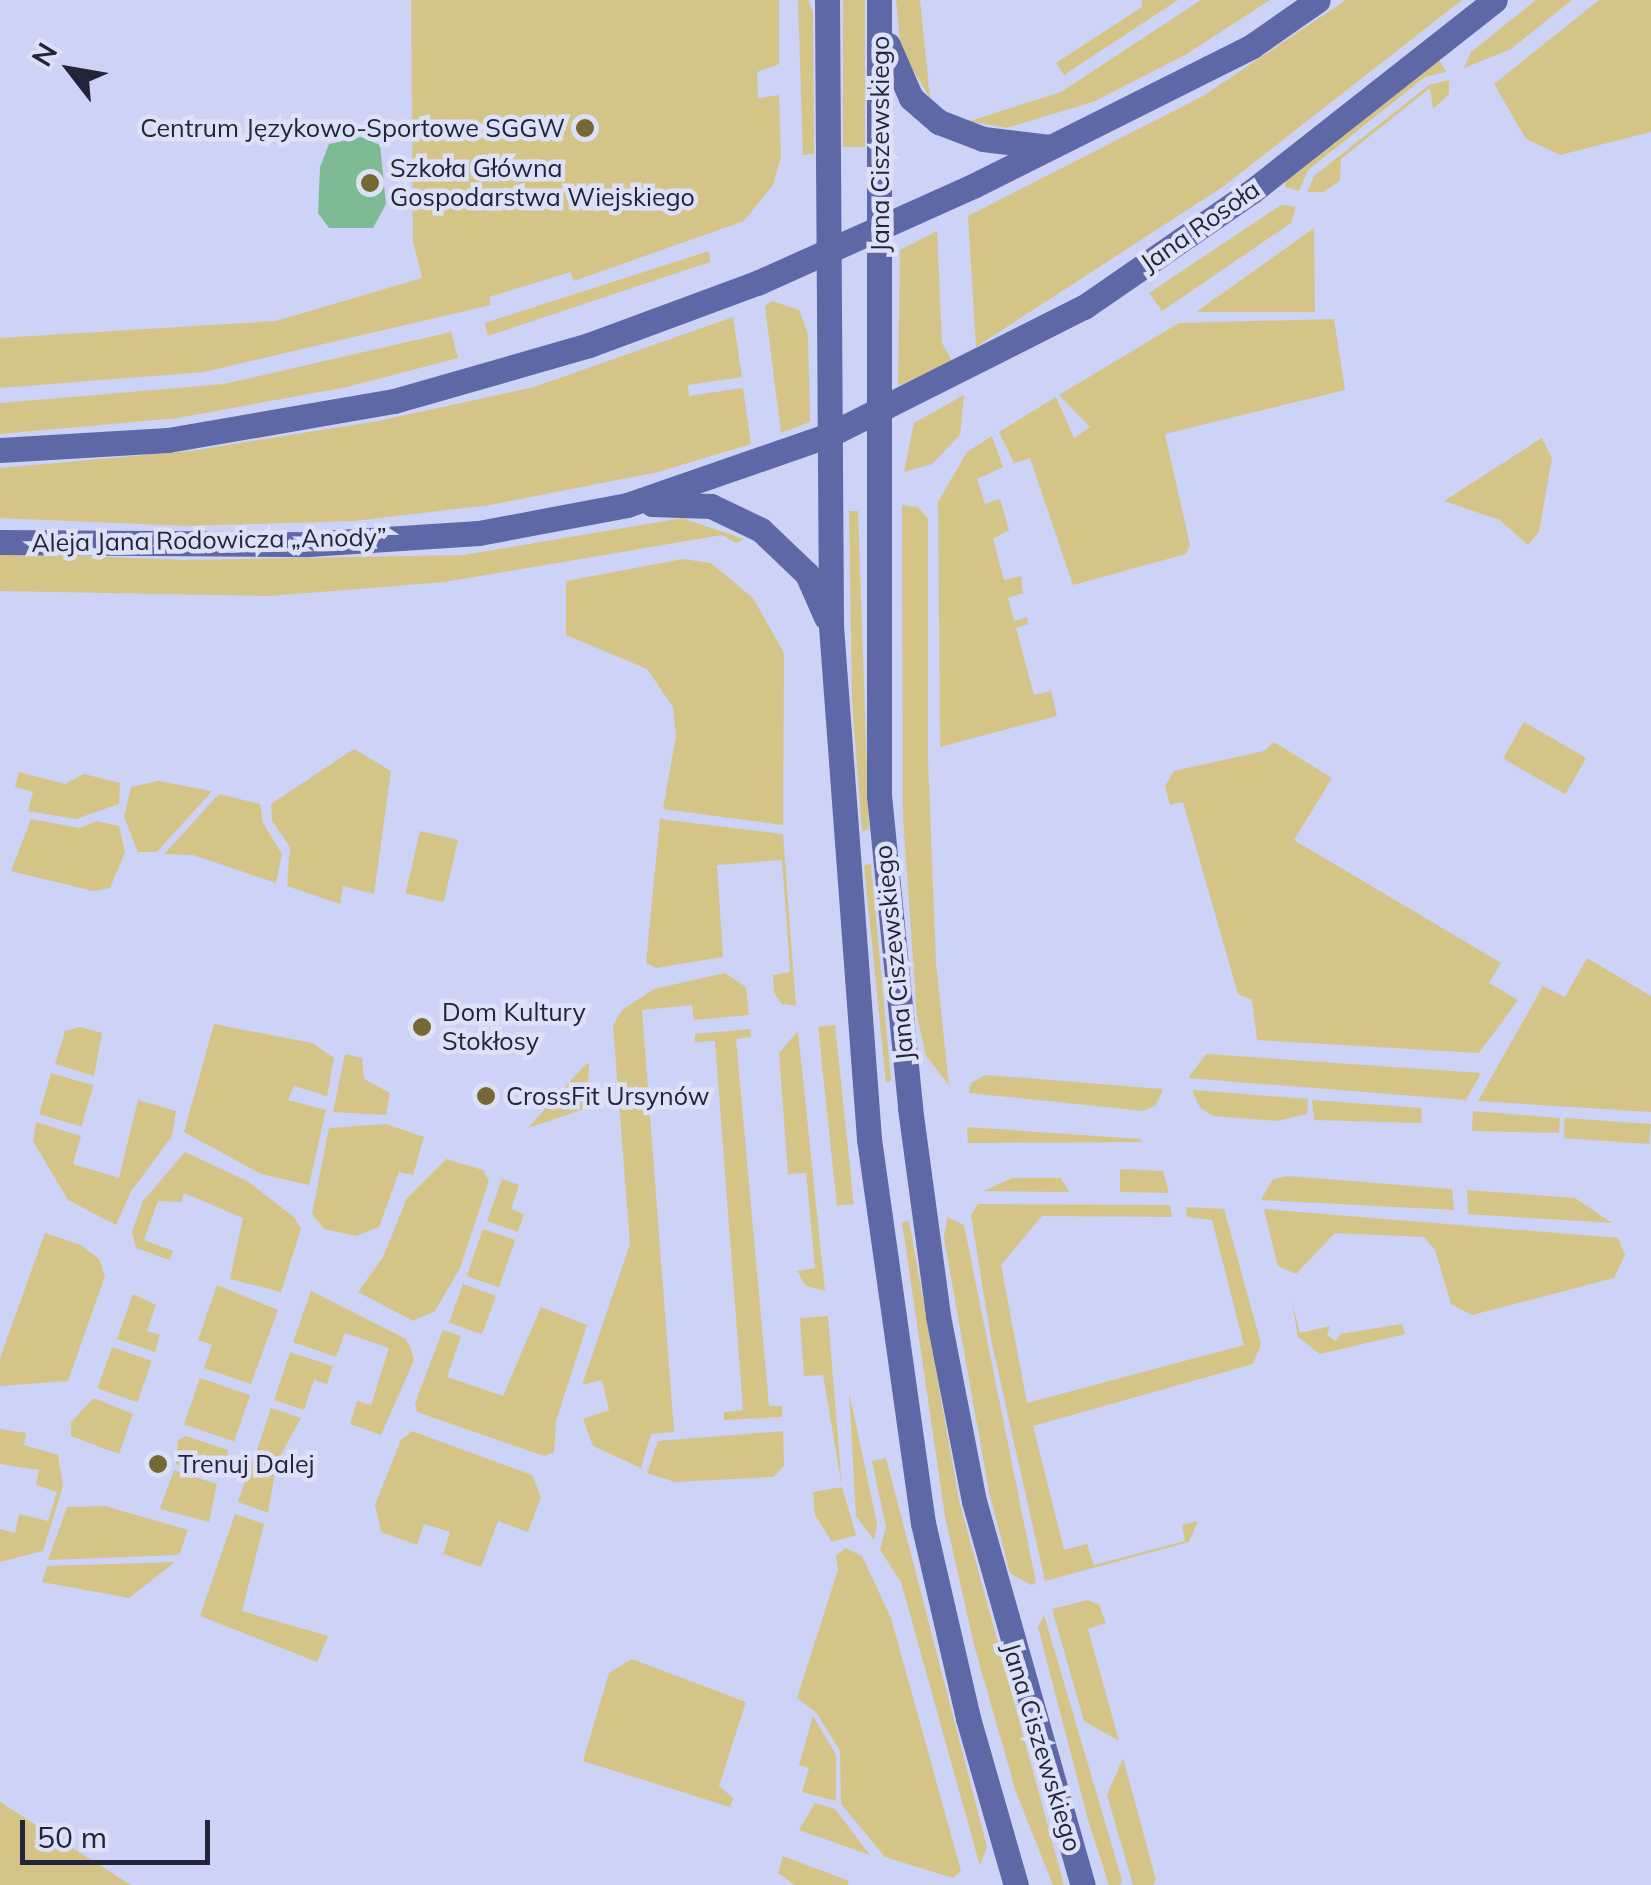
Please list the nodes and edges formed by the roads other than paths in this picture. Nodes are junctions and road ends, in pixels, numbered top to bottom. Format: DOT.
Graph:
graph roads {
  1 [pos="827,0"];
  2 [pos="880,0"];
  3 [pos="1318,0"];
  4 [pos="1495,0"];
  5 [pos="1050,148"];
  6 [pos="881,229"];
  7 [pos="828,251"];
  8 [pos="879,413"];
  9 [pos="829,435"];
  10 [pos="0,450"];
  11 [pos="626,505"];
  12 [pos="0,542"];
  13 [pos="830,626"];
  14 [pos="1016,1885"];
  15 [pos="1083,1885"];
  1 -- 7 [label="street, Jana Ciszewskiego"];
  2 -- 5 [label="street"];
  2 -- 6 [label="street, Jana Ciszewskiego"];
  3 -- 5 [label="street"];
  4 -- 8 [label="street, Jana Rosoła"];
  5 -- 6 [label="street"];
  6 -- 7 [label="street"];
  6 -- 8 [label="street, Jana Ciszewskiego"];
  7 -- 9 [label="street, Jana Ciszewskiego"];
  7 -- 10 [label="street"];
  8 -- 9 [label="street, Aleja Jana Rodowicza „Anody”"];
  8 -- 15 [label="street, Jana Ciszewskiego"];
  9 -- 11 [label="street, Aleja Jana Rodowicza „Anody”"];
  9 -- 13 [label="street, Jana Ciszewskiego"];
  11 -- 12 [label="street, Aleja Jana Rodowicza „Anody”"];
  11 -- 13 [label="street"];
  13 -- 14 [label="street, Jana Ciszewskiego"];
}
